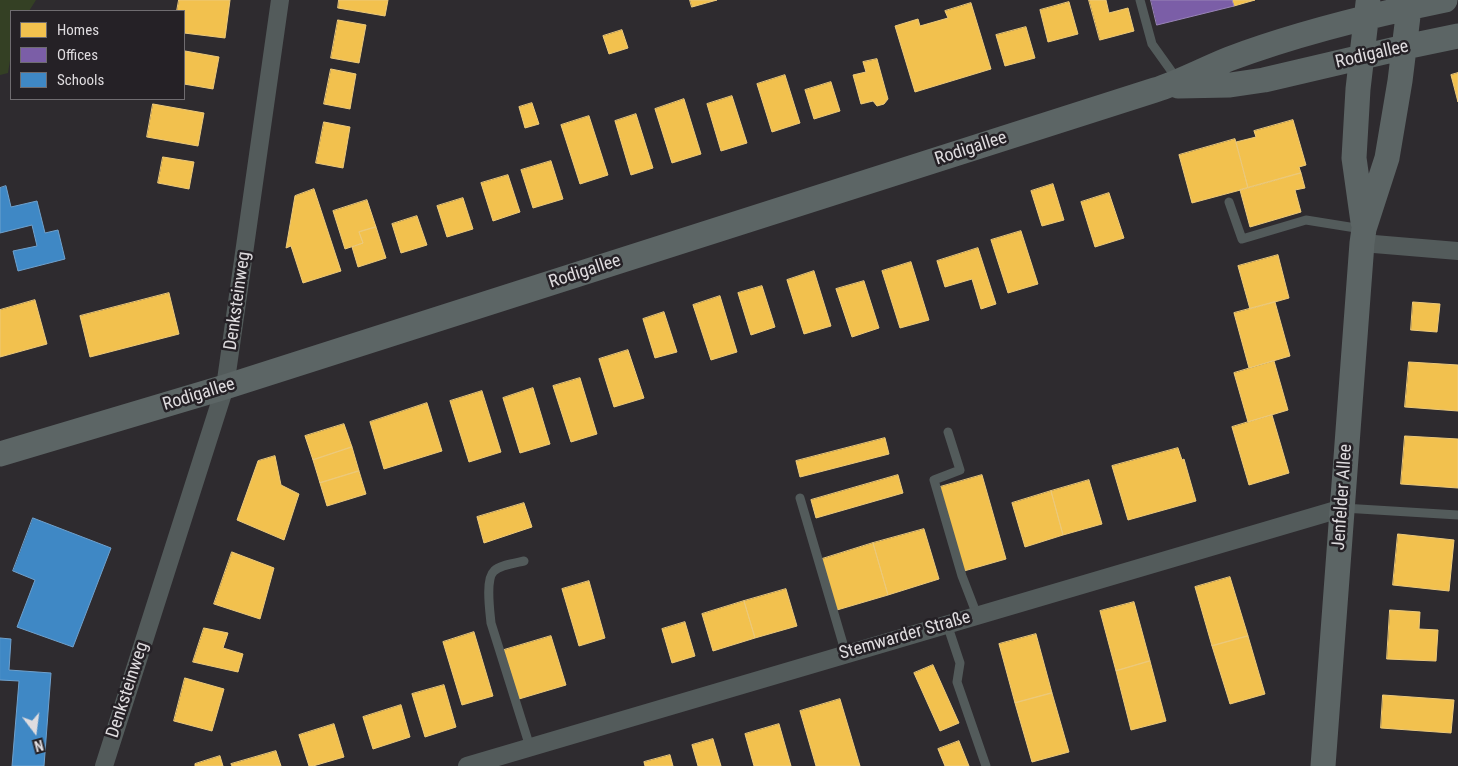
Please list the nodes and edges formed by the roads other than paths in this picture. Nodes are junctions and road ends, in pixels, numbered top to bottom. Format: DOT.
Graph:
graph roads {
  1 [pos="280,0"];
  2 [pos="1140,0"];
  3 [pos="1445,0"];
  4 [pos="1410,4"];
  5 [pos="1368,9"];
  6 [pos="1458,36"];
  7 [pos="1404,47"];
  8 [pos="1362,57"];
  9 [pos="1174,83"];
  10 [pos="1229,202"];
  11 [pos="1363,236"];
  12 [pos="1458,251"];
  13 [pos="225,388"];
  14 [pos="948,432"];
  15 [pos="0,454"];
  16 [pos="800,498"];
  17 [pos="1342,508"];
  18 [pos="1458,515"];
  19 [pos="524,561"];
  20 [pos="977,615"];
  21 [pos="947,624"];
  22 [pos="846,654"];
  23 [pos="530,748"];
  24 [pos="104,766"];
  25 [pos="467,766"];
  26 [pos="986,766"];
  27 [pos="1324,766"];
  1 -- 13 [label="street, Denksteinweg"];
  2 -- 9 [label="lane"];
  3 -- 4 [label="main road, Rodigallee"];
  4 -- 5 [label="main road, Rodigallee"];
  4 -- 7 [label="main road, Jenfelder Allee"];
  5 -- 8 [label="main road, Jenfelder Allee"];
  5 -- 9 [label="main road, Rodigallee"];
  6 -- 7 [label="main road, Rodigallee"];
  7 -- 8 [label="main road, Rodigallee"];
  7 -- 11 [label="main road, Jenfelder Allee"];
  8 -- 9 [label="main road, Rodigallee"];
  8 -- 11 [label="main road, Jenfelder Allee"];
  9 -- 13 [label="main road, Rodigallee"];
  10 -- 11 [label="lane"];
  11 -- 12 [label="street"];
  11 -- 17 [label="main road, Jenfelder Allee"];
  13 -- 15 [label="main road, Rodigallee"];
  13 -- 24 [label="street, Denksteinweg"];
  14 -- 20 [label="lane"];
  16 -- 22 [label="lane"];
  17 -- 18 [label="lane"];
  17 -- 20 [label="street, Stemwarder Straße"];
  17 -- 27 [label="main road, Jenfelder Allee"];
  19 -- 23 [label="lane"];
  20 -- 21 [label="street, Stemwarder Straße"];
  21 -- 22 [label="street, Stemwarder Straße"];
  21 -- 26 [label="lane"];
  22 -- 23 [label="street, Stemwarder Straße"];
  23 -- 25 [label="street, Stemwarder Straße"];
}
